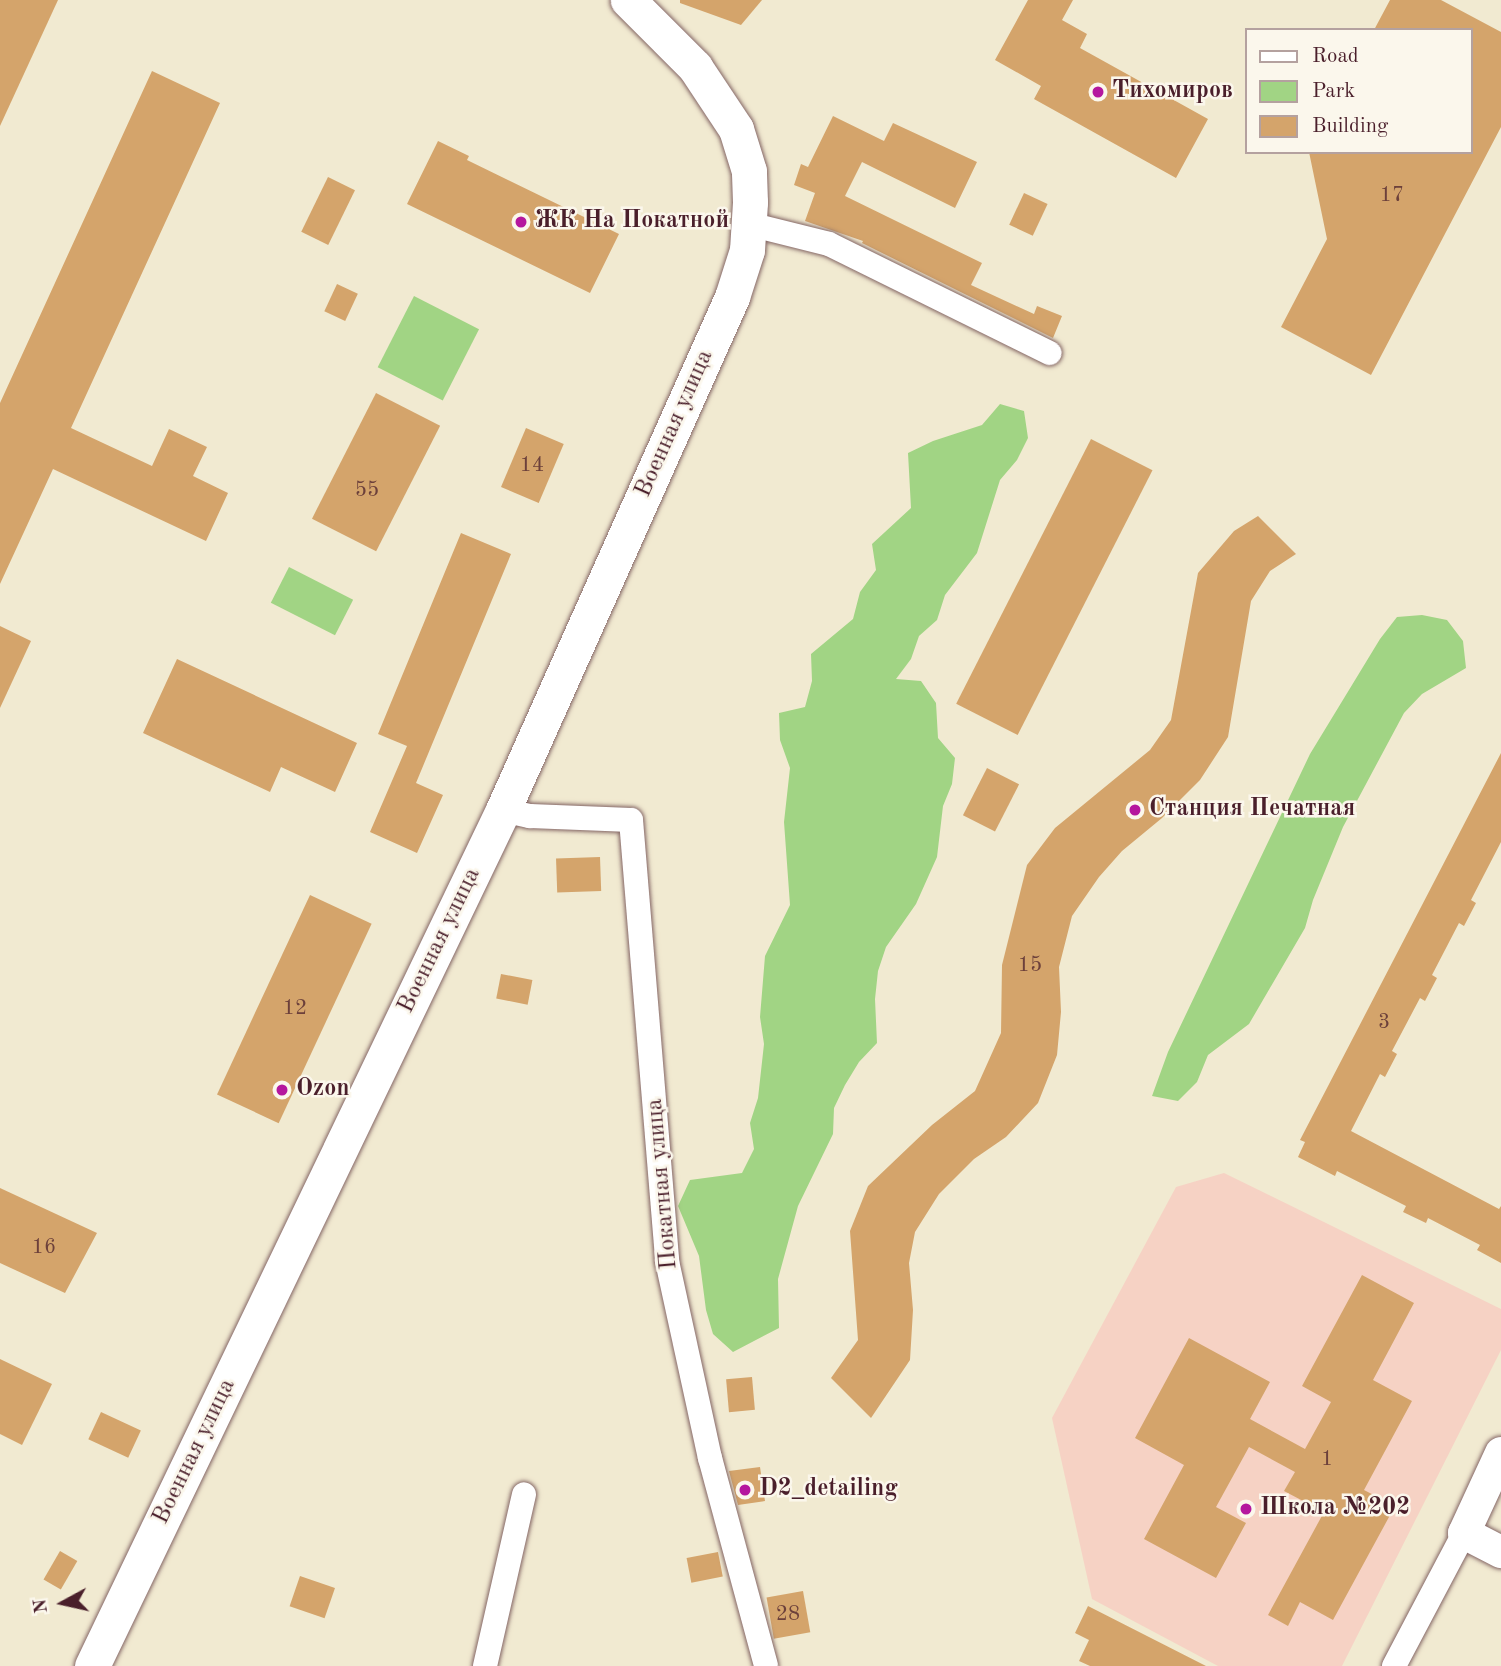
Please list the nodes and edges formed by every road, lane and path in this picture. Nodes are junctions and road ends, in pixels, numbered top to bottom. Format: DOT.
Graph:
graph roads {
  1 [pos="628,0"];
  2 [pos="749,213"];
  3 [pos="1050,353"];
  4 [pos="503,810"];
  5 [pos="1501,1453"];
  6 [pos="524,1494"];
  7 [pos="1464,1533"];
  8 [pos="1501,1552"];
  9 [pos="92,1666"];
  10 [pos="485,1666"];
  11 [pos="766,1666"];
  12 [pos="1394,1666"];
  1 -- 2 [label="main road, Военная улица"];
  2 -- 3 [label="street"];
  2 -- 4 [label="main road, Военная улица"];
  4 -- 9 [label="main road, Военная улица"];
  4 -- 11 [label="street, Покатная улица"];
  5 -- 7 [label="street"];
  6 -- 10 [label="street"];
  7 -- 8 [label="street"];
  7 -- 12 [label="street"];
}
